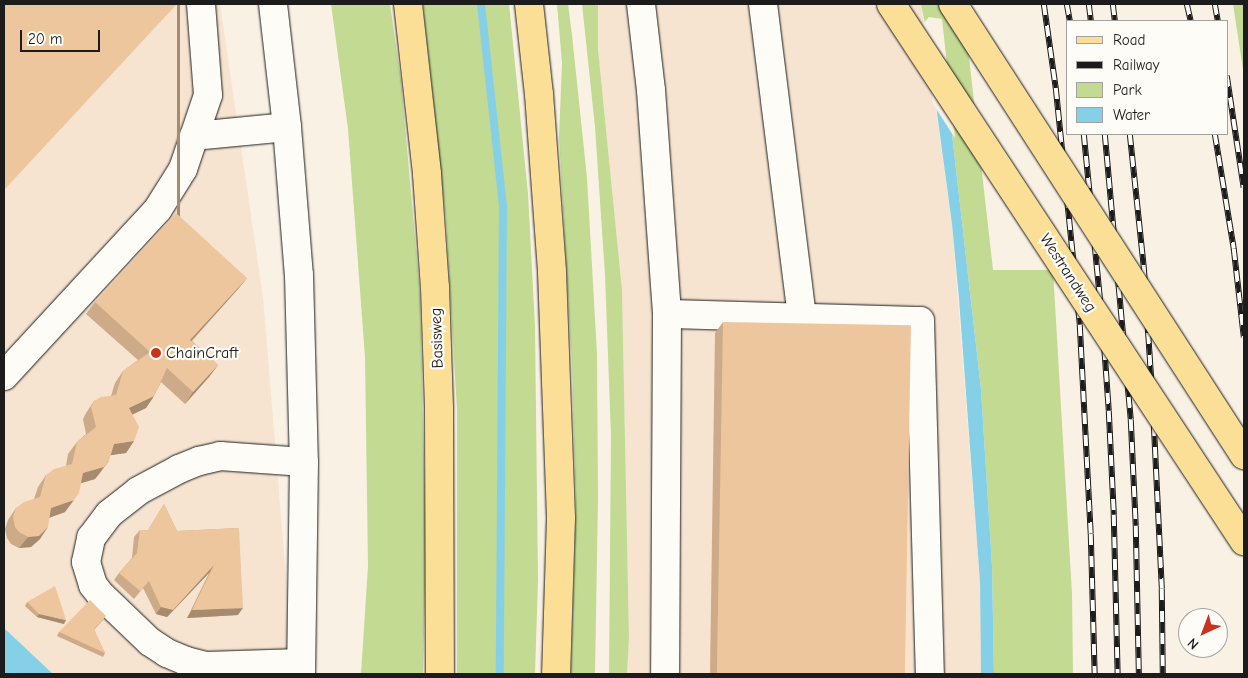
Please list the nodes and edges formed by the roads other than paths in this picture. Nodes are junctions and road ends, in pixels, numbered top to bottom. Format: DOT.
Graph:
graph roads {
  1 [pos="201,4"];
  2 [pos="273,4"];
  3 [pos="408,4"];
  4 [pos="529,4"];
  5 [pos="641,4"];
  6 [pos="763,4"];
  7 [pos="891,4"];
  8 [pos="953,4"];
  9 [pos="287,128"];
  10 [pos="194,136"];
  11 [pos="667,314"];
  12 [pos="802,318"];
  13 [pos="4,376"];
  14 [pos="1244,455"];
  15 [pos="304,462"];
  16 [pos="1244,541"];
  17 [pos="301,669"];
  18 [pos="440,674"];
  19 [pos="556,674"];
  20 [pos="665,674"];
  21 [pos="930,674"];
  1 -- 10 [label="street"];
  2 -- 9 [label="street"];
  3 -- 18 [label="main road, Basisweg"];
  4 -- 19 [label="main road"];
  5 -- 11 [label="street"];
  6 -- 12 [label="street"];
  7 -- 16 [label="main road, Westrandweg, bridge"];
  8 -- 14 [label="main road, bridge"];
  9 -- 10 [label="street"];
  9 -- 15 [label="street"];
  10 -- 13 [label="street"];
  11 -- 12 [label="street"];
  11 -- 20 [label="street"];
  12 -- 21 [label="street"];
  15 -- 17 [label="street"];
  15 -- 17 [label="street"];
}
